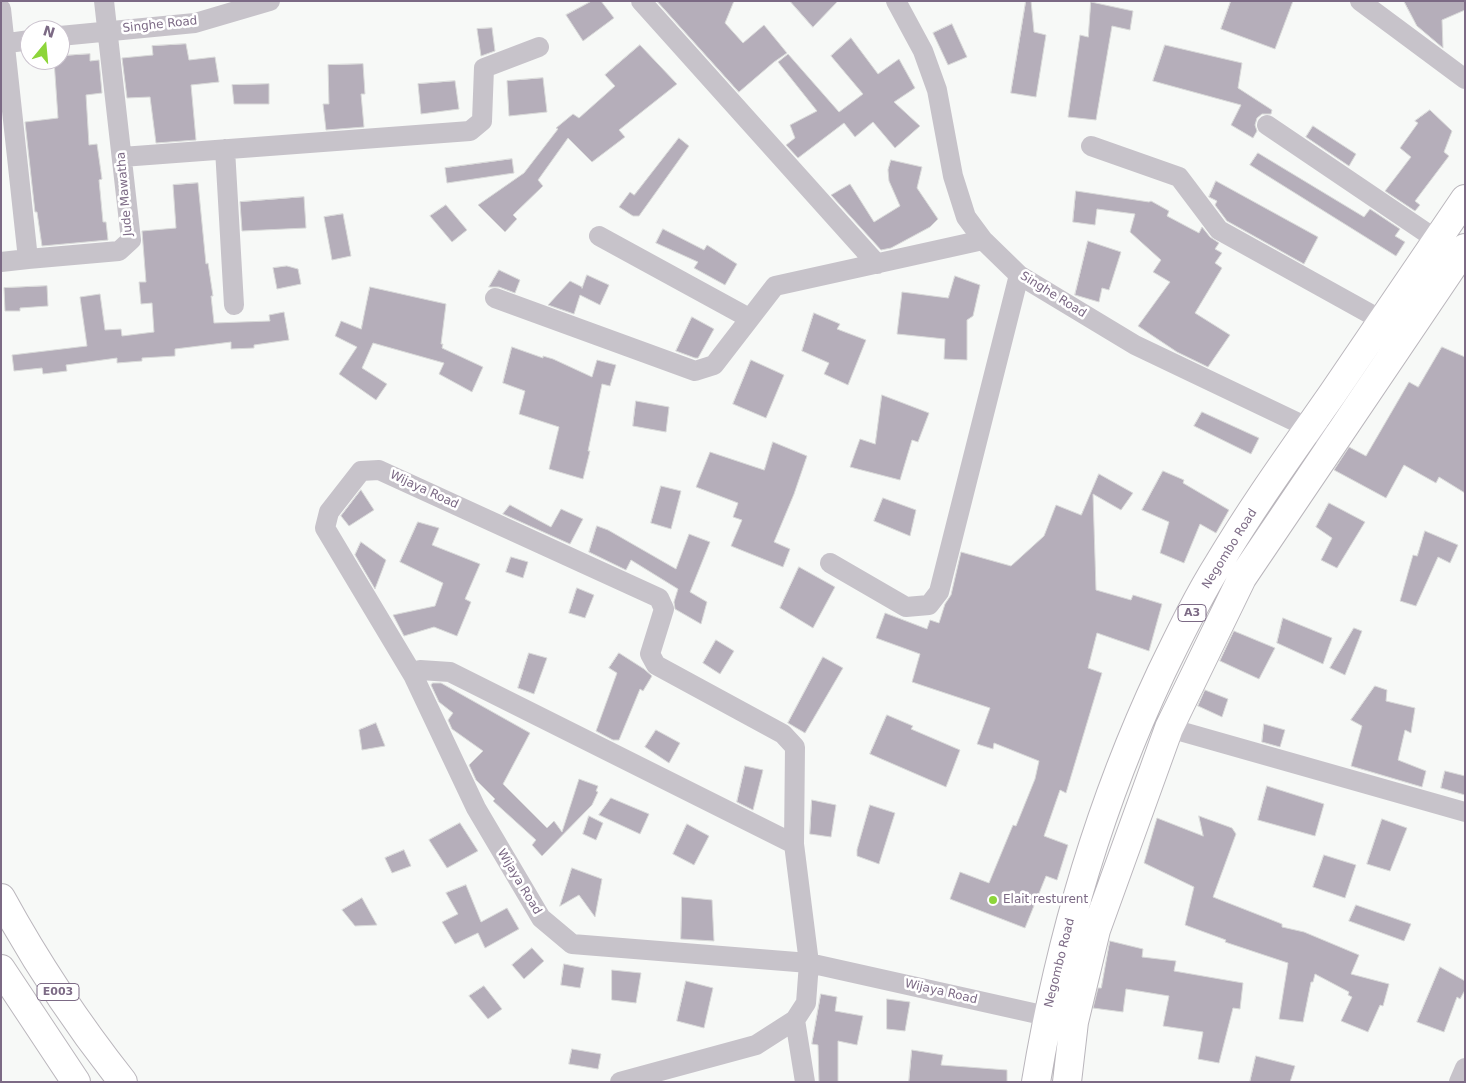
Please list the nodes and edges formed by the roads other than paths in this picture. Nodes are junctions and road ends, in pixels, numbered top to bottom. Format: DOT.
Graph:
graph roads {
  1 [pos="104,1"];
  2 [pos="270,1"];
  3 [pos="641,1"];
  4 [pos="896,1"];
  5 [pos="1360,1"];
  6 [pos="1,9"];
  7 [pos="107,30"];
  8 [pos="70,35"];
  9 [pos="20,41"];
  10 [pos="3,43"];
  11 [pos="539,47"];
  12 [pos="1465,79"];
  13 [pos="1268,125"];
  14 [pos="1091,146"];
  15 [pos="225,149"];
  16 [pos="122,158"];
  17 [pos="1465,199"];
  18 [pos="599,236"];
  19 [pos="983,240"];
  20 [pos="1437,240"];
  21 [pos="1465,248"];
  22 [pos="28,259"];
  23 [pos="1,262"];
  24 [pos="877,264"];
  25 [pos="1019,275"];
  26 [pos="495,298"];
  27 [pos="234,305"];
  28 [pos="750,318"];
  29 [pos="1382,321"];
  30 [pos="1308,428"];
  31 [pos="1334,440"];
  32 [pos="830,563"];
  33 [pos="413,674"];
  34 [pos="1169,728"];
  35 [pos="1465,812"];
  36 [pos="794,844"];
  37 [pos="1,898"];
  38 [pos="809,963"];
  39 [pos="1,969"];
  40 [pos="1047,1016"];
  41 [pos="795,1020"];
  42 [pos="1074,1022"];
  43 [pos="1465,1068"];
  44 [pos="76,1082"];
  45 [pos="123,1082"];
  46 [pos="620,1082"];
  47 [pos="805,1082"];
  48 [pos="1036,1082"];
  49 [pos="1067,1082"];
  50 [pos="1459,1082"];
  1 -- 7 [label="street, Jude Mawatha"];
  2 -- 7 [label="street, Singhe Road"];
  3 -- 24 [label="street"];
  4 -- 19 [label="street, Singhe Road"];
  5 -- 12 [label="street"];
  6 -- 10 [label="street"];
  7 -- 8 [label="street, Singhe Road"];
  7 -- 16 [label="street, Jude Mawatha"];
  9 -- 10 [label="street"];
  10 -- 22 [label="street"];
  11 -- 15 [label="street"];
  13 -- 20 [label="street"];
  14 -- 29 [label="street"];
  15 -- 16 [label="street"];
  15 -- 27 [label="street"];
  16 -- 22 [label="street, Jude Mawatha"];
  17 -- 20 [label="highway, Negombo Road / A3"];
  18 -- 28 [label="street"];
  19 -- 24 [label="street"];
  19 -- 25 [label="street, Singhe Road"];
  20 -- 29 [label="highway, Negombo Road / A3"];
  21 -- 31 [label="highway, Negombo Road / A3"];
  22 -- 23 [label="street"];
  24 -- 28 [label="street"];
  25 -- 30 [label="street, Singhe Road"];
  25 -- 32 [label="street"];
  26 -- 28 [label="street"];
  29 -- 30 [label="highway, Negombo Road / A3"];
  30 -- 31 [label="street, Singhe Road"];
  30 -- 40 [label="highway, Negombo Road / A3"];
  31 -- 34 [label="highway, Negombo Road / A3"];
  33 -- 36 [label="street"];
  33 -- 36 [label="street, Wijaya Road"];
  33 -- 38 [label="street, Wijaya Road"];
  34 -- 35 [label="street"];
  34 -- 42 [label="highway, Negombo Road / A3"];
  36 -- 38 [label="street, Wijaya Road"];
  37 -- 45 [label="highway, E003"];
  38 -- 40 [label="street, Wijaya Road"];
  38 -- 41 [label="street"];
  39 -- 44 [label="highway, E003"];
  40 -- 42 [label="street, Wijaya Road"];
  40 -- 48 [label="highway, Negombo Road / A3"];
  41 -- 46 [label="street"];
  41 -- 47 [label="street"];
  42 -- 49 [label="highway, Negombo Road / A3"];
  43 -- 50 [label="street"];
}
